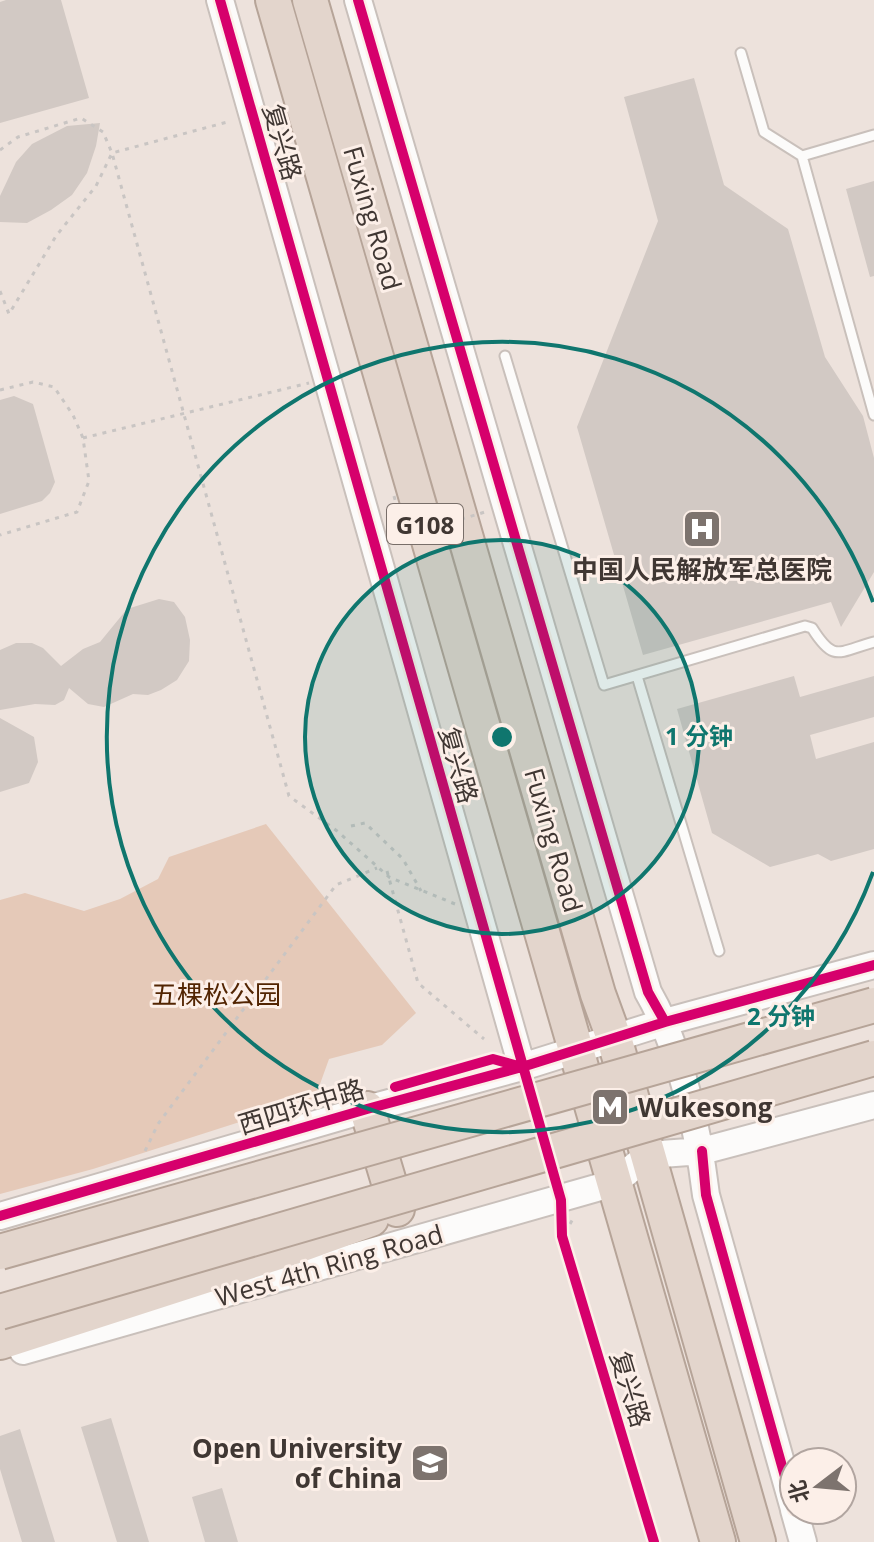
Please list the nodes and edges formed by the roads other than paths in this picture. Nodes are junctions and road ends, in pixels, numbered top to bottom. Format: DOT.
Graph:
graph roads {
  1 [pos="220,0"];
  2 [pos="273,0"];
  3 [pos="310,0"];
  4 [pos="358,0"];
  5 [pos="741,53"];
  6 [pos="874,135"];
  7 [pos="802,156"];
  8 [pos="505,356"];
  9 [pos="874,415"];
  10 [pos="874,642"];
  11 [pos="637,676"];
  12 [pos="719,951"];
  13 [pos="874,965"];
  14 [pos="874,1005"];
  15 [pos="665,1022"];
  16 [pos="614,1038"];
  17 [pos="574,1049"];
  18 [pos="874,1058"];
  19 [pos="522,1067"];
  20 [pos="874,1105"];
  21 [pos="367,1109"];
  22 [pos="702,1151"];
  23 [pos="648,1155"];
  24 [pos="610,1169"];
  25 [pos="397,1209"];
  26 [pos="0,1216"];
  27 [pos="0,1252"];
  28 [pos="0,1312"];
  29 [pos="0,1342"];
  30 [pos="0,1357"];
  31 [pos="778,1453"];
  32 [pos="718,1542"];
  33 [pos="758,1542"];
  1 -- 19 [label="street, 复兴路"];
  2 -- 17 [label="highway, Fuxing Road / G108"];
  3 -- 16 [label="highway, Fuxing Road / G108"];
  4 -- 15 [label="street"];
  5 -- 7 [label="lane"];
  6 -- 7 [label="lane"];
  7 -- 9 [label="lane"];
  8 -- 11 [label="lane"];
  10 -- 11 [label="lane"];
  11 -- 12 [label="lane"];
  13 -- 15 [label="street"];
  14 -- 27 [label="highway, bridge"];
  15 -- 16 [label="street, 西四环中路"];
  15 -- 22 [label="street"];
  16 -- 17 [label="street, 西四环中路"];
  16 -- 23 [label="highway, Fuxing Road / G108"];
  17 -- 19 [label="street, 西四环中路"];
  17 -- 24 [label="highway, Fuxing Road / G108"];
  18 -- 28 [label="highway, bridge"];
  19 -- 21 [label="street, 西四环中路"];
  20 -- 22 [label="street"];
  21 -- 25 [label="highway"];
  21 -- 26 [label="street, 西四环中路"];
  22 -- 23 [label="street"];
  22 -- 31 [label="street"];
  23 -- 24 [label="highway"];
  23 -- 33 [label="highway, Fuxing Road / G108"];
  24 -- 25 [label="highway"];
  24 -- 30 [label="street, West 4th Ring Road"];
  24 -- 32 [label="highway, Fuxing Road / G108"];
  25 -- 29 [label="highway"];
}
